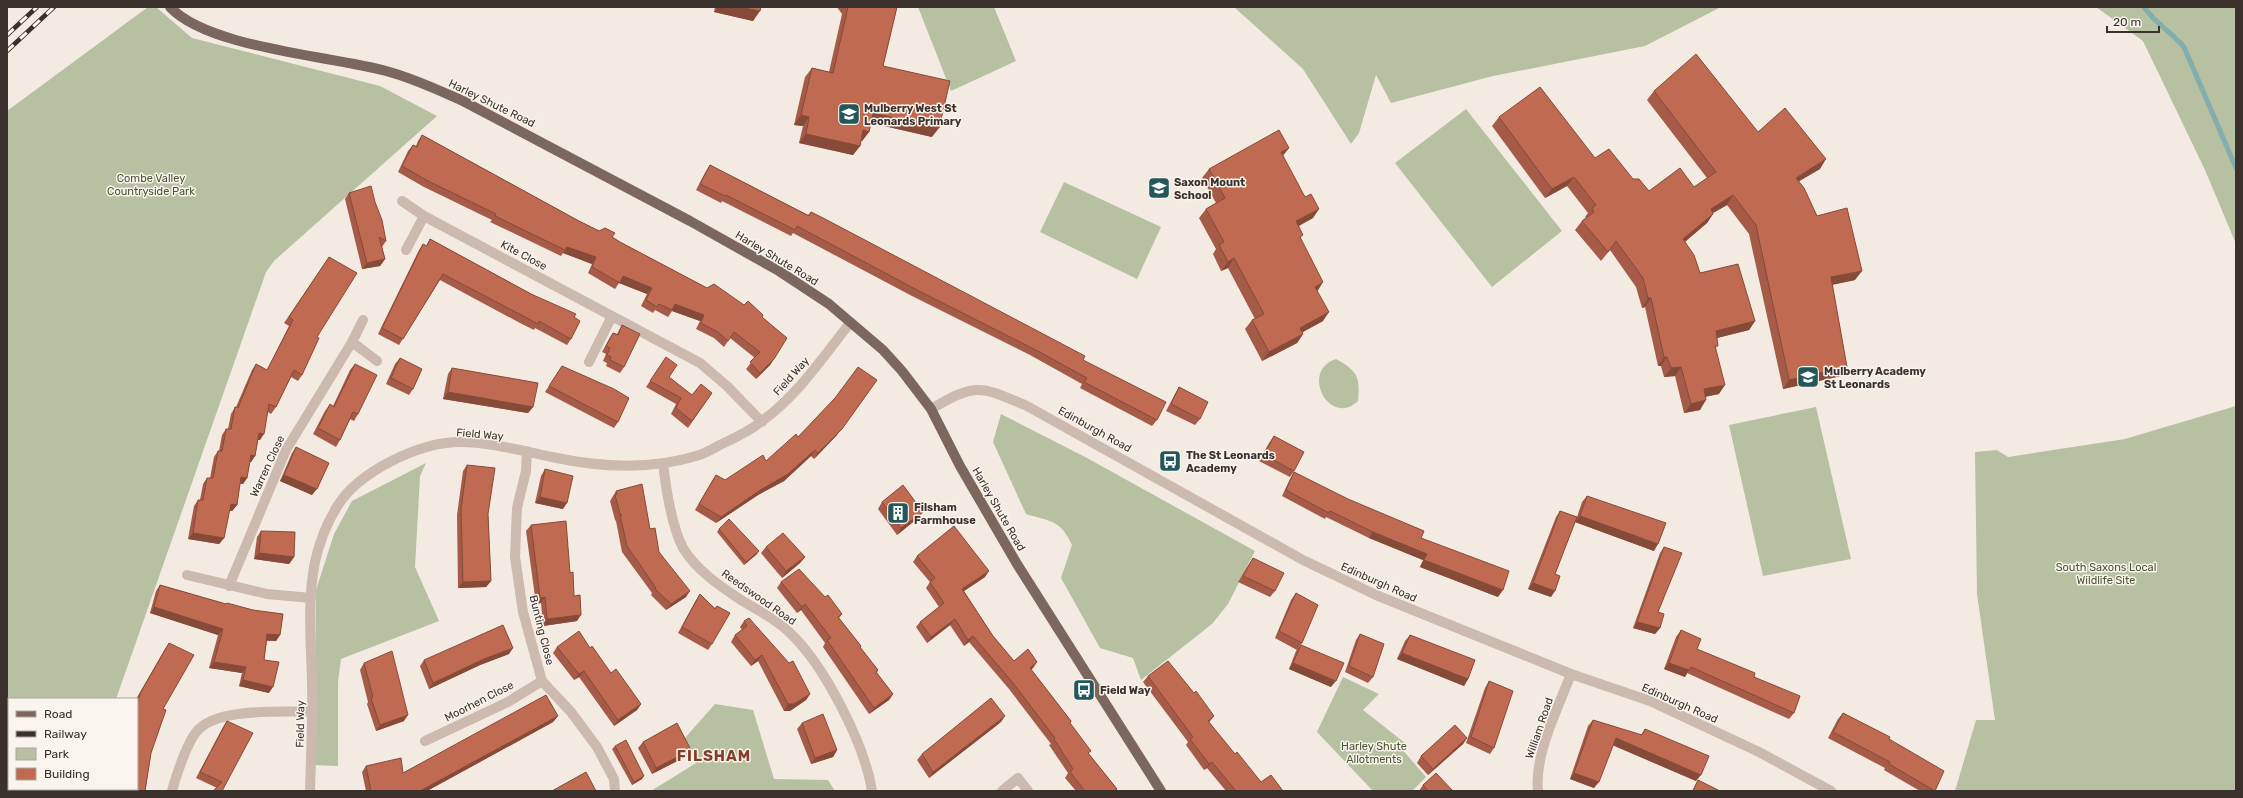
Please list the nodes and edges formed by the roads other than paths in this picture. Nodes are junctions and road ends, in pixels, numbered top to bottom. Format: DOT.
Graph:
graph roads {
  1 [pos="170,7"];
  2 [pos="402,200"];
  3 [pos="424,216"];
  4 [pos="406,250"];
  5 [pos="612,316"];
  6 [pos="363,320"];
  7 [pos="850,323"];
  8 [pos="352,342"];
  9 [pos="377,360"];
  10 [pos="589,362"];
  11 [pos="931,409"];
  12 [pos="762,422"];
  13 [pos="527,451"];
  14 [pos="663,463"];
  15 [pos="187,574"];
  16 [pos="229,586"];
  17 [pos="311,598"];
  18 [pos="1571,674"];
  19 [pos="542,681"];
  20 [pos="313,712"];
  21 [pos="425,741"];
  22 [pos="172,791"];
  23 [pos="310,791"];
  24 [pos="615,791"];
  25 [pos="872,791"];
  26 [pos="1002,791"];
  27 [pos="1028,791"];
  28 [pos="1160,791"];
  29 [pos="1538,791"];
  30 [pos="1831,791"];
  1 -- 7 [label="main road, Harley Shute Road"];
  2 -- 3 [label="street, Kite Close"];
  3 -- 4 [label="street"];
  3 -- 5 [label="street, Kite Close"];
  5 -- 10 [label="street"];
  5 -- 12 [label="street, Kite Close"];
  6 -- 8 [label="street, Warren Close"];
  7 -- 11 [label="main road, Harley Shute Road"];
  7 -- 12 [label="street, Field Way"];
  8 -- 9 [label="street"];
  8 -- 16 [label="street, Warren Close"];
  11 -- 18 [label="street, Edinburgh Road"];
  11 -- 28 [label="main road, Harley Shute Road"];
  12 -- 14 [label="street, Field Way"];
  13 -- 14 [label="street, Field Way"];
  13 -- 17 [label="street, Field Way"];
  13 -- 19 [label="street, Bunting Close"];
  14 -- 25 [label="street, Reedswood Road"];
  15 -- 16 [label="street"];
  16 -- 17 [label="street"];
  17 -- 20 [label="street, Field Way"];
  18 -- 29 [label="street, William Road"];
  18 -- 30 [label="street, Edinburgh Road"];
  19 -- 21 [label="street, Moorhen Close"];
  19 -- 24 [label="street, Bunting Close"];
  20 -- 22 [label="street"];
  20 -- 23 [label="street, Field Way"];
  26 -- 27 [label="street"];
}
